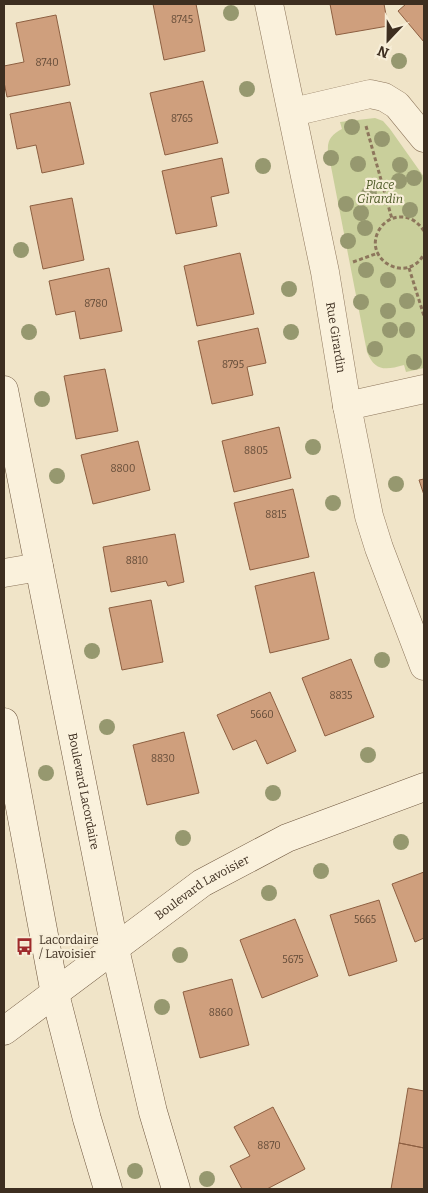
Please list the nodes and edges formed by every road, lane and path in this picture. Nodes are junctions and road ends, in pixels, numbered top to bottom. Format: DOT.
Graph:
graph roads {
  1 [pos="269,4"];
  2 [pos="357,97"];
  3 [pos="293,112"];
  4 [pos="424,138"];
  5 [pos="392,219"];
  6 [pos="424,231"];
  7 [pos="424,254"];
  8 [pos="409,268"];
  9 [pos="424,316"];
  10 [pos="424,389"];
  11 [pos="4,390"];
  12 [pos="347,406"];
  13 [pos="39,568"];
  14 [pos="4,573"];
  15 [pos="424,666"];
  16 [pos="4,722"];
  17 [pos="424,787"];
  18 [pos="115,949"];
  19 [pos="55,994"];
  20 [pos="4,1031"];
  21 [pos="108,1189"];
  22 [pos="176,1189"];
  1 -- 3 [label="street, Rue Girardin"];
  2 -- 3 [label="street"];
  2 -- 4 [label="street"];
  2 -- 5 [label="path"];
  3 -- 12 [label="street, Rue Girardin"];
  5 -- 6 [label="path"];
  5 -- 8 [label="path"];
  7 -- 8 [label="path"];
  8 -- 9 [label="path"];
  10 -- 12 [label="street"];
  11 -- 13 [label="street, Boulevard Lacordaire"];
  12 -- 15 [label="street, Rue Girardin"];
  13 -- 14 [label="street"];
  13 -- 18 [label="street, Boulevard Lacordaire"];
  16 -- 19 [label="street"];
  17 -- 18 [label="street, Boulevard Lavoisier"];
  18 -- 19 [label="street, Boulevard Lavoisier"];
  18 -- 22 [label="street, Boulevard Lacordaire"];
  19 -- 20 [label="street, Boulevard Lavoisier"];
  19 -- 21 [label="street"];
}
